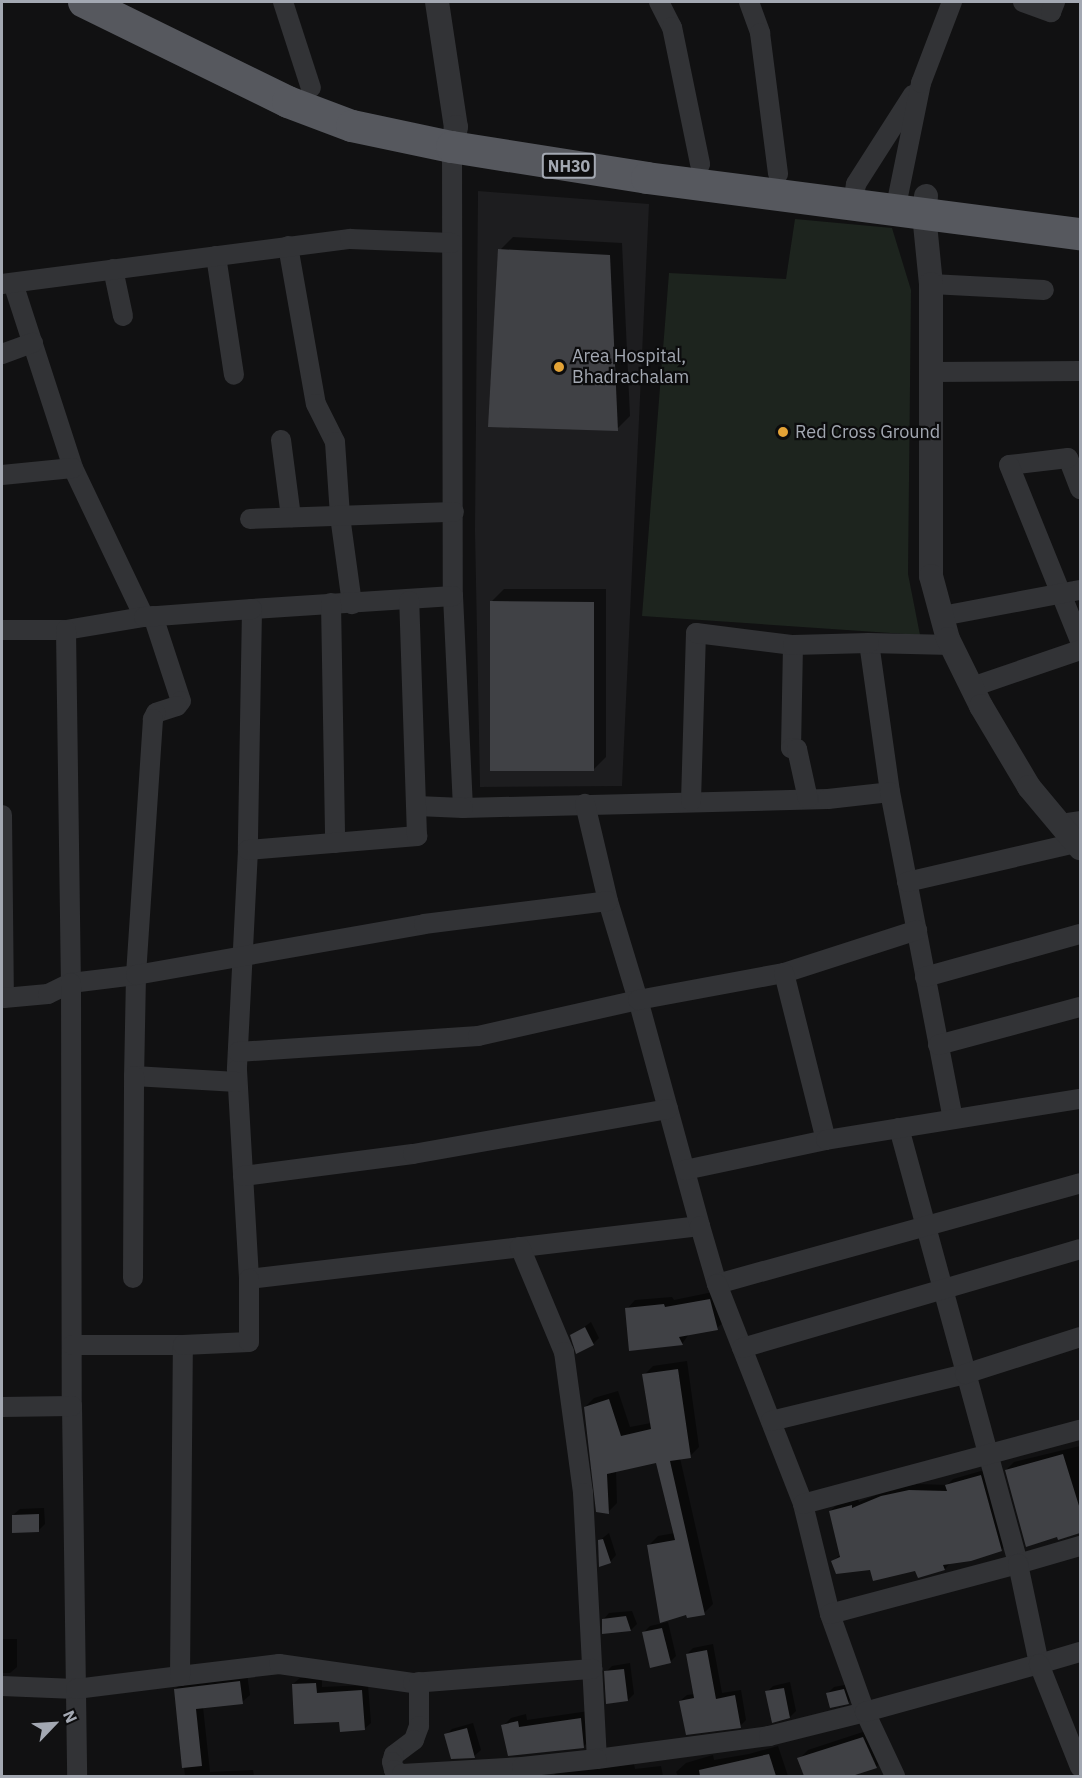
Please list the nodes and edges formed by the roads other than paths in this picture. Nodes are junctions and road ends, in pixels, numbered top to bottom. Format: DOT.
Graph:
graph roads {
  1 [pos="84,2"];
  2 [pos="130,2"];
  3 [pos="283,2"];
  4 [pos="437,2"];
  5 [pos="659,2"];
  6 [pos="749,2"];
  7 [pos="952,2"];
  8 [pos="1023,2"];
  9 [pos="1055,2"];
  10 [pos="921,82"];
  11 [pos="311,88"];
  12 [pos="454,137"];
  13 [pos="700,164"];
  14 [pos="778,174"];
  15 [pos="854,195"];
  16 [pos="911,203"];
  17 [pos="1080,214"];
  18 [pos="1080,234"];
  19 [pos="452,243"];
  20 [pos="288,246"];
  21 [pos="216,256"];
  22 [pos="113,269"];
  23 [pos="7,284"];
  24 [pos="931,284"];
  25 [pos="1044,290"];
  26 [pos="123,316"];
  27 [pos="33,343"];
  28 [pos="2,354"];
  29 [pos="1080,371"];
  30 [pos="931,372"];
  31 [pos="234,375"];
  32 [pos="281,440"];
  33 [pos="1074,458"];
  34 [pos="73,468"];
  35 [pos="2,475"];
  36 [pos="1080,489"];
  37 [pos="454,512"];
  38 [pos="340,516"];
  39 [pos="291,517"];
  40 [pos="250,519"];
  41 [pos="1071,592"];
  42 [pos="453,596"];
  43 [pos="409,601"];
  44 [pos="331,603"];
  45 [pos="352,604"];
  46 [pos="252,609"];
  47 [pos="942,616"];
  48 [pos="148,617"];
  49 [pos="2,630"];
  50 [pos="66,630"];
  51 [pos="1080,641"];
  52 [pos="869,643"];
  53 [pos="793,645"];
  54 [pos="951,645"];
  55 [pos="1080,650"];
  56 [pos="972,687"];
  57 [pos="890,792"];
  58 [pos="808,799"];
  59 [pos="691,801"];
  60 [pos="585,804"];
  61 [pos="417,807"];
  62 [pos="463,808"];
  63 [pos="2,825"];
  64 [pos="1074,834"];
  65 [pos="335,843"];
  66 [pos="248,850"];
  67 [pos="907,882"];
  68 [pos="608,901"];
  69 [pos="917,930"];
  70 [pos="1080,934"];
  71 [pos="244,957"];
  72 [pos="784,974"];
  73 [pos="136,975"];
  74 [pos="925,977"];
  75 [pos="71,983"];
  76 [pos="3,998"];
  77 [pos="638,1000"];
  78 [pos="1080,1007"];
  79 [pos="938,1045"];
  80 [pos="237,1052"];
  81 [pos="134,1076"];
  82 [pos="237,1082"];
  83 [pos="1080,1099"];
  84 [pos="668,1109"];
  85 [pos="953,1119"];
  86 [pos="898,1128"];
  87 [pos="826,1140"];
  88 [pos="685,1170"];
  89 [pos="243,1176"];
  90 [pos="1080,1184"];
  91 [pos="700,1226"];
  92 [pos="925,1226"];
  93 [pos="519,1247"];
  94 [pos="1080,1249"];
  95 [pos="133,1278"];
  96 [pos="249,1279"];
  97 [pos="717,1284"];
  98 [pos="942,1290"];
  99 [pos="1080,1337"];
  100 [pos="72,1345"];
  101 [pos="183,1345"];
  102 [pos="742,1348"];
  103 [pos="965,1374"];
  104 [pos="72,1406"];
  105 [pos="2,1407"];
  106 [pos="771,1422"];
  107 [pos="1080,1430"];
  108 [pos="988,1454"];
  109 [pos="803,1504"];
  110 [pos="1080,1546"];
  111 [pos="1018,1564"];
  112 [pos="830,1614"];
  113 [pos="1080,1652"];
  114 [pos="1039,1664"];
  115 [pos="592,1669"];
  116 [pos="180,1676"];
  117 [pos="419,1682"];
  118 [pos="2,1686"];
  119 [pos="76,1689"];
  120 [pos="865,1712"];
  121 [pos="597,1759"];
  122 [pos="1080,1767"];
  123 [pos="77,1776"];
  124 [pos="895,1776"];
  1 -- 12 [label="highway, NH30"];
  2 -- 11 [label="highway, NH30"];
  3 -- 11 [label="street"];
  4 -- 12 [label="street"];
  5 -- 13 [label="street"];
  6 -- 14 [label="street"];
  7 -- 10 [label="street"];
  8 -- 9 [label="street"];
  10 -- 15 [label="street"];
  10 -- 16 [label="street"];
  11 -- 12 [label="highway, NH30"];
  12 -- 13 [label="highway, NH30"];
  12 -- 15 [label="highway, NH30"];
  12 -- 19 [label="street"];
  13 -- 14 [label="highway, NH30"];
  14 -- 15 [label="highway, NH30"];
  15 -- 16 [label="highway, NH30"];
  16 -- 17 [label="highway, NH30"];
  16 -- 18 [label="highway, NH30"];
  16 -- 24 [label="street"];
  19 -- 20 [label="street"];
  19 -- 37 [label="street"];
  20 -- 21 [label="street"];
  20 -- 38 [label="street"];
  21 -- 22 [label="street"];
  21 -- 31 [label="street"];
  22 -- 23 [label="street"];
  22 -- 26 [label="street"];
  23 -- 27 [label="street"];
  24 -- 25 [label="street"];
  24 -- 30 [label="street"];
  27 -- 28 [label="street"];
  27 -- 34 [label="street"];
  29 -- 30 [label="street"];
  30 -- 47 [label="street"];
  32 -- 39 [label="street"];
  33 -- 36 [label="street"];
  33 -- 41 [label="street"];
  34 -- 35 [label="street"];
  34 -- 48 [label="street"];
  37 -- 38 [label="street"];
  37 -- 42 [label="street"];
  38 -- 39 [label="street"];
  38 -- 45 [label="street"];
  39 -- 40 [label="street"];
  41 -- 47 [label="street"];
  41 -- 51 [label="street"];
  42 -- 43 [label="street"];
  42 -- 62 [label="street"];
  43 -- 45 [label="street"];
  43 -- 61 [label="street"];
  44 -- 45 [label="street"];
  44 -- 46 [label="street"];
  44 -- 65 [label="street"];
  46 -- 48 [label="street"];
  46 -- 66 [label="street"];
  47 -- 54 [label="street"];
  48 -- 50 [label="street"];
  48 -- 73 [label="street"];
  49 -- 50 [label="street"];
  50 -- 75 [label="street"];
  52 -- 53 [label="street"];
  52 -- 54 [label="street"];
  52 -- 57 [label="street"];
  53 -- 58 [label="street"];
  53 -- 59 [label="street"];
  54 -- 56 [label="street"];
  55 -- 56 [label="street"];
  56 -- 64 [label="street"];
  57 -- 58 [label="street"];
  57 -- 67 [label="street"];
  58 -- 59 [label="street"];
  59 -- 60 [label="street"];
  60 -- 62 [label="street"];
  60 -- 68 [label="street"];
  61 -- 62 [label="street"];
  61 -- 65 [label="street"];
  63 -- 76 [label="street"];
  64 -- 67 [label="street"];
  65 -- 66 [label="street"];
  66 -- 71 [label="street"];
  67 -- 69 [label="street"];
  68 -- 71 [label="street"];
  68 -- 77 [label="street"];
  69 -- 72 [label="street"];
  69 -- 74 [label="street"];
  70 -- 74 [label="street"];
  71 -- 73 [label="street"];
  71 -- 80 [label="street"];
  72 -- 77 [label="street"];
  72 -- 87 [label="street"];
  73 -- 75 [label="street"];
  73 -- 81 [label="street"];
  74 -- 79 [label="street"];
  75 -- 76 [label="street"];
  75 -- 100 [label="street"];
  77 -- 80 [label="street"];
  77 -- 84 [label="street"];
  78 -- 79 [label="street"];
  79 -- 85 [label="street"];
  80 -- 82 [label="street"];
  81 -- 82 [label="street"];
  81 -- 95 [label="street"];
  82 -- 89 [label="street"];
  83 -- 85 [label="street"];
  84 -- 88 [label="street"];
  84 -- 89 [label="street"];
  85 -- 86 [label="street"];
  86 -- 87 [label="street"];
  86 -- 92 [label="street"];
  87 -- 88 [label="street"];
  88 -- 91 [label="street"];
  89 -- 96 [label="street"];
  90 -- 92 [label="street"];
  91 -- 93 [label="street"];
  91 -- 97 [label="street"];
  92 -- 97 [label="street"];
  92 -- 98 [label="street"];
  93 -- 96 [label="street"];
  93 -- 115 [label="street"];
  94 -- 98 [label="street"];
  96 -- 101 [label="street"];
  97 -- 102 [label="street"];
  98 -- 102 [label="street"];
  98 -- 103 [label="street"];
  99 -- 103 [label="street"];
  100 -- 101 [label="street"];
  100 -- 104 [label="street"];
  101 -- 116 [label="street"];
  102 -- 106 [label="street"];
  103 -- 106 [label="street"];
  103 -- 108 [label="street"];
  104 -- 105 [label="street"];
  104 -- 119 [label="street"];
  106 -- 109 [label="street"];
  107 -- 108 [label="street"];
  108 -- 109 [label="street"];
  108 -- 111 [label="street"];
  109 -- 112 [label="street"];
  110 -- 111 [label="street"];
  111 -- 112 [label="street"];
  111 -- 114 [label="street"];
  112 -- 120 [label="street"];
  113 -- 114 [label="street"];
  114 -- 120 [label="street"];
  114 -- 122 [label="street"];
  115 -- 117 [label="street"];
  115 -- 121 [label="street"];
  116 -- 117 [label="street"];
  116 -- 119 [label="street"];
  117 -- 121 [label="street"];
  118 -- 119 [label="street"];
  119 -- 123 [label="street"];
  120 -- 121 [label="street"];
  120 -- 124 [label="street"];
}
